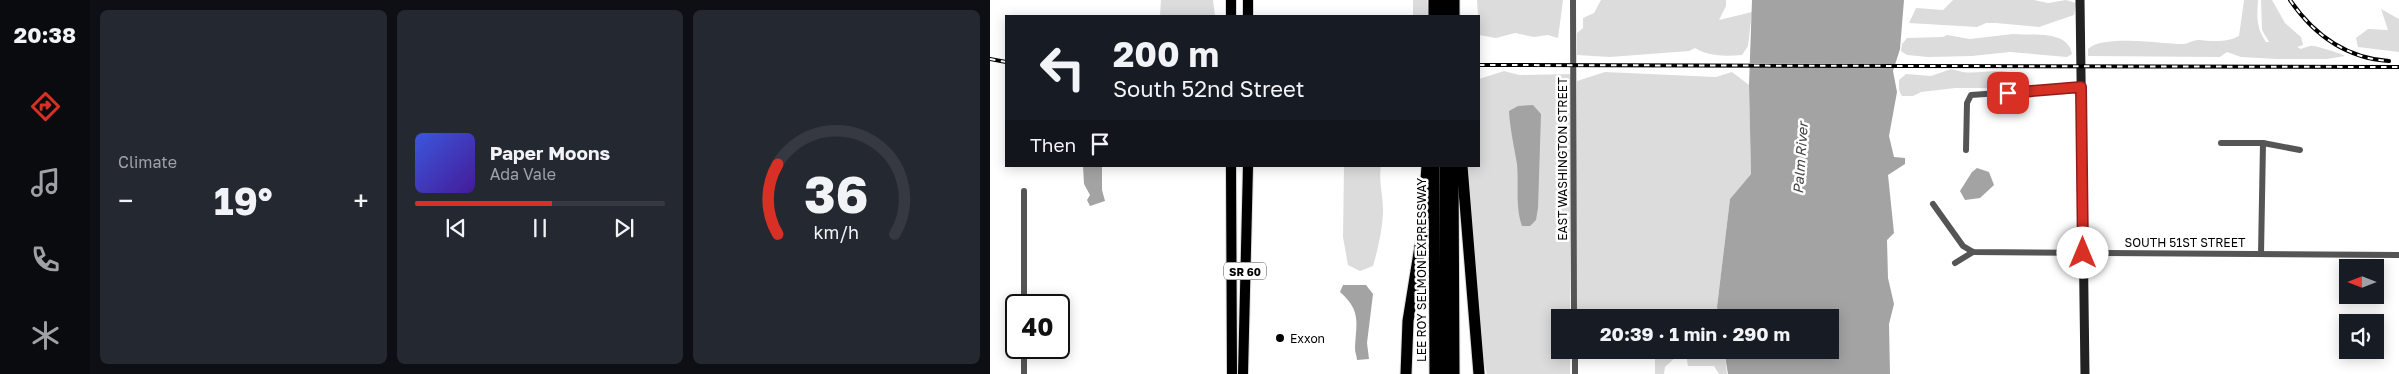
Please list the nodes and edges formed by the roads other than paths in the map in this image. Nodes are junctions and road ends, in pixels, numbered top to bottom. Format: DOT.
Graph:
graph roads {
  1 [pos="1231,0"];
  2 [pos="1248,0"];
  3 [pos="1434,0"];
  4 [pos="1444,0"];
  5 [pos="1454,0"];
  6 [pos="1573,0"];
  7 [pos="2080,0"];
  8 [pos="1231,15"];
  9 [pos="1248,15"];
  10 [pos="1434,15"];
  11 [pos="1444,15"];
  12 [pos="1454,15"];
  13 [pos="2081,87"];
  14 [pos="2221,143"];
  15 [pos="2263,144"];
  16 [pos="1966,150"];
  17 [pos="2300,150"];
  18 [pos="1232,167"];
  19 [pos="1248,167"];
  20 [pos="1427,167"];
  21 [pos="1434,167"];
  22 [pos="1445,167"];
  23 [pos="1453,167"];
  24 [pos="1462,167"];
  25 [pos="1248,184"];
  26 [pos="1232,185"];
  27 [pos="1024,190"];
  28 [pos="1933,204"];
  29 [pos="1974,252"];
  30 [pos="2083,253"];
  31 [pos="2261,254"];
  32 [pos="2399,255"];
  33 [pos="1955,263"];
  34 [pos="1024,294"];
  35 [pos="1574,309"];
  36 [pos="1024,359"];
  37 [pos="1574,359"];
  38 [pos="1232,362"];
  39 [pos="1244,371"];
  40 [pos="1024,374"];
  41 [pos="1228,374"];
  42 [pos="1232,374"];
  43 [pos="1406,374"];
  44 [pos="1435,374"];
  45 [pos="1445,374"];
  46 [pos="1454,374"];
  47 [pos="1480,374"];
  48 [pos="1575,374"];
  49 [pos="2085,374"];
  1 -- 8 [label="main road"];
  2 -- 9 [label="main road"];
  3 -- 10 [label="highway"];
  4 -- 11 [label="highway"];
  5 -- 12 [label="highway"];
  6 -- 35 [label="street, EAST WASHINGTON STREET"];
  7 -- 13 [label="street"];
  13 -- 16 [label="street"];
  13 -- 30 [label="street"];
  14 -- 15 [label="street"];
  15 -- 17 [label="street"];
  15 -- 31 [label="street"];
  18 -- 26 [label="main road, SR 60"];
  19 -- 25 [label="main road, SR 60"];
  20 -- 43 [label="highway"];
  21 -- 44 [label="highway, LEE ROY SELMON EXPRESSWAY"];
  22 -- 45 [label="highway"];
  23 -- 46 [label="highway"];
  24 -- 47 [label="highway"];
  25 -- 26 [label="main road"];
  25 -- 39 [label="main road, SR 60"];
  26 -- 38 [label="main road, SR 60"];
  27 -- 34 [label="street"];
  28 -- 29 [label="street"];
  29 -- 30 [label="street, SOUTH 51ST STREET"];
  29 -- 33 [label="street"];
  30 -- 31 [label="street, SOUTH 51ST STREET"];
  30 -- 49 [label="street"];
  31 -- 32 [label="street, SOUTH 51ST STREET"];
  36 -- 40 [label="street"];
  37 -- 48 [label="street"];
  38 -- 41 [label="main road"];
  38 -- 42 [label="main road, SR 60"];
}
